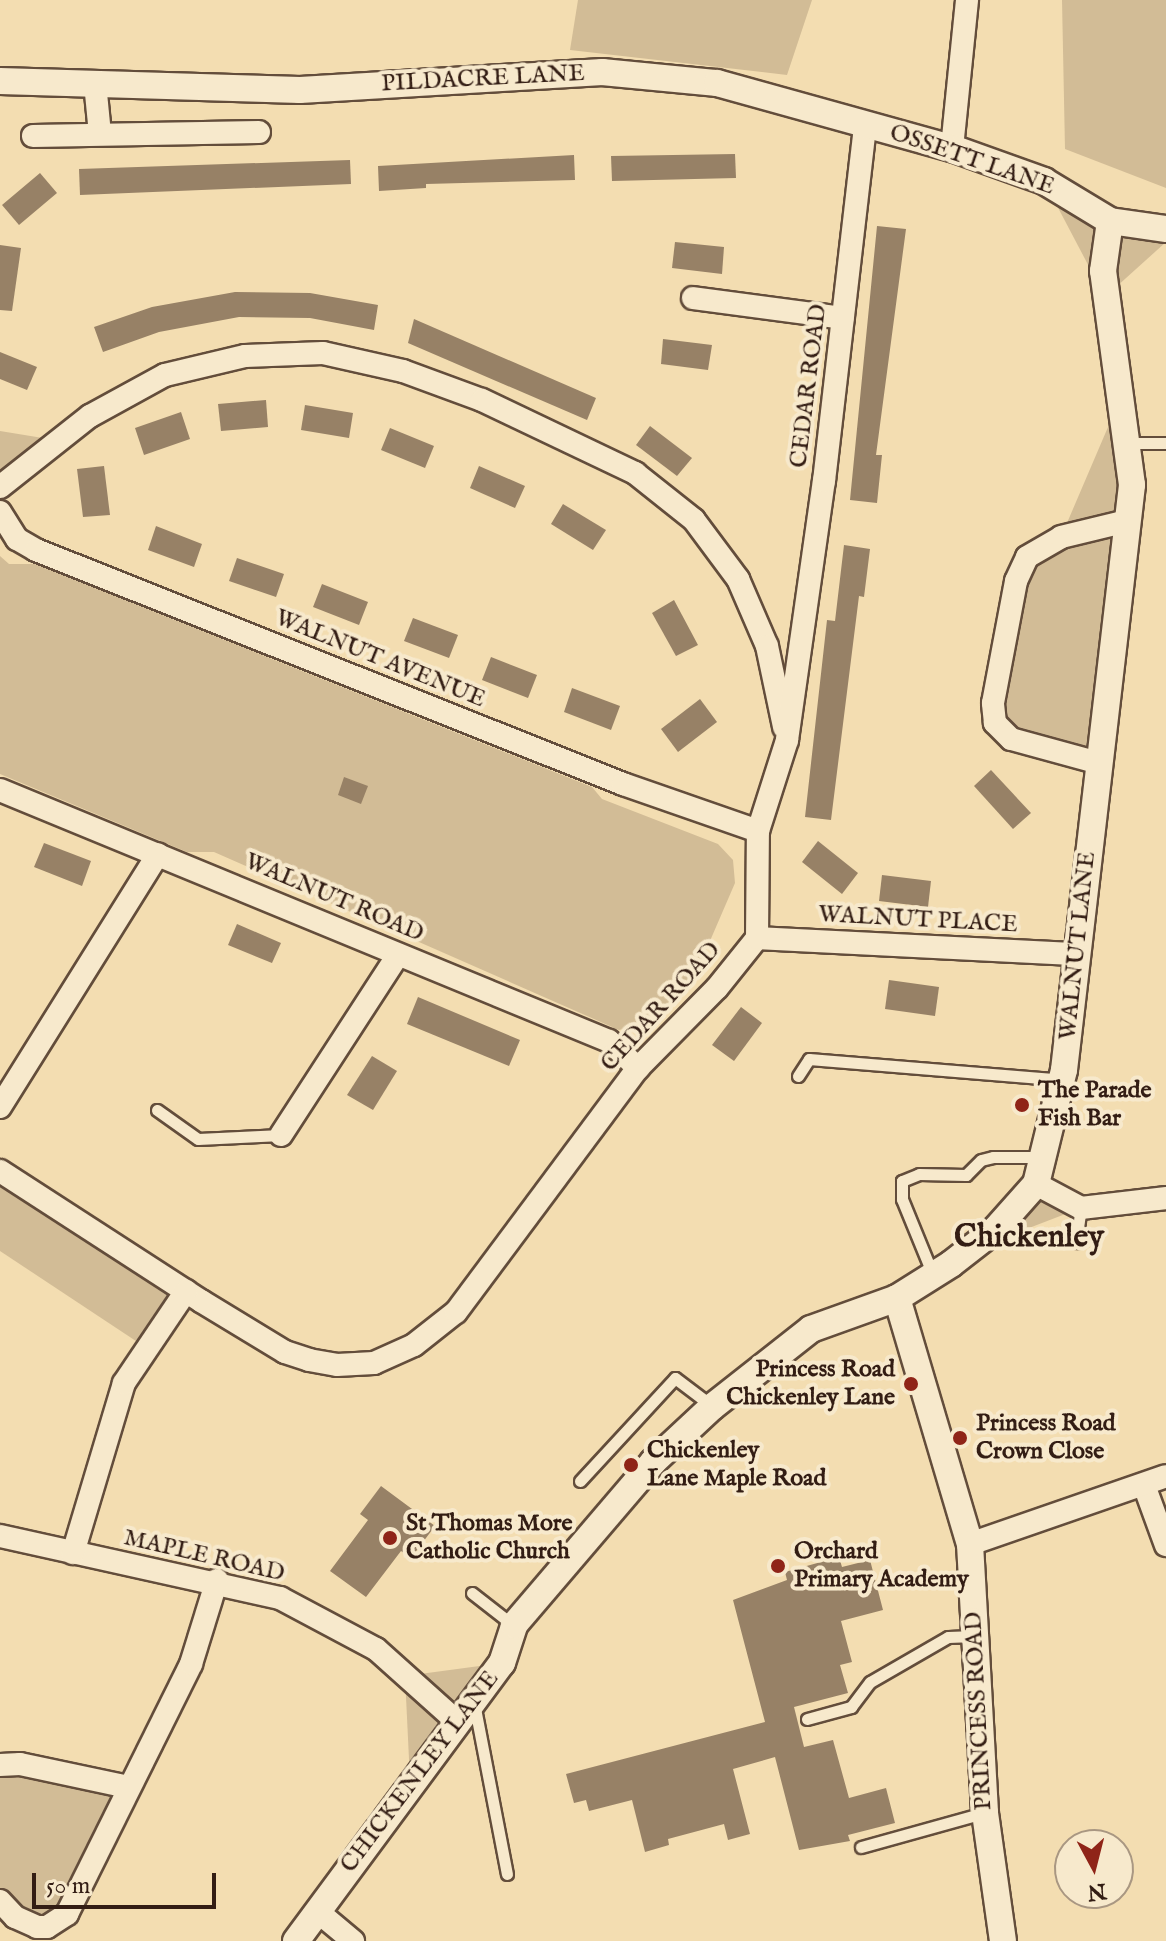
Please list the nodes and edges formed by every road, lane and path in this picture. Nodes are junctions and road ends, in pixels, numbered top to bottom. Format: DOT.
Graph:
graph roads {
  1 [pos="967,0"];
  2 [pos="0,81"];
  3 [pos="95,83"];
  4 [pos="865,125"];
  5 [pos="259,132"];
  6 [pos="100,134"];
  7 [pos="33,136"];
  8 [pos="952,148"];
  9 [pos="1110,221"];
  10 [pos="1166,229"];
  11 [pos="693,298"];
  12 [pos="843,318"];
  13 [pos="1128,443"];
  14 [pos="1166,443"];
  15 [pos="0,487"];
  16 [pos="0,512"];
  17 [pos="1127,521"];
  18 [pos="787,740"];
  19 [pos="1099,763"];
  20 [pos="0,790"];
  21 [pos="758,831"];
  22 [pos="158,854"];
  23 [pos="757,938"];
  24 [pos="1077,954"];
  25 [pos="398,955"];
  26 [pos="638,1068"];
  27 [pos="798,1076"];
  28 [pos="1063,1080"];
  29 [pos="0,1107"];
  30 [pos="157,1110"];
  31 [pos="281,1135"];
  32 [pos="1045,1157"];
  33 [pos="0,1171"];
  34 [pos="1036,1184"];
  35 [pos="1166,1198"];
  36 [pos="1081,1208"];
  37 [pos="1076,1242"];
  38 [pos="933,1275"];
  39 [pos="186,1291"];
  40 [pos="897,1298"];
  41 [pos="712,1407"];
  42 [pos="1166,1476"];
  43 [pos="580,1481"];
  44 [pos="1144,1485"];
  45 [pos="0,1536"];
  46 [pos="970,1544"];
  47 [pos="1166,1545"];
  48 [pos="73,1553"];
  49 [pos="217,1580"];
  50 [pos="472,1593"];
  51 [pos="514,1625"];
  52 [pos="974,1636"];
  53 [pos="473,1698"];
  54 [pos="807,1719"];
  55 [pos="455,1720"];
  56 [pos="0,1765"];
  57 [pos="128,1787"];
  58 [pos="985,1813"];
  59 [pos="861,1847"];
  60 [pos="507,1874"];
  61 [pos="0,1901"];
  62 [pos="317,1911"];
  63 [pos="296,1941"];
  64 [pos="353,1941"];
  65 [pos="1003,1941"];
  1 -- 8 [label="street"];
  2 -- 3 [label="street, PILDACRE LANE"];
  3 -- 4 [label="street, PILDACRE LANE"];
  3 -- 6 [label="street"];
  4 -- 8 [label="street, OSSETT LANE"];
  4 -- 12 [label="street, CEDAR ROAD"];
  5 -- 6 [label="street"];
  6 -- 7 [label="street"];
  8 -- 9 [label="street, OSSETT LANE"];
  9 -- 10 [label="street, OSSETT LANE"];
  9 -- 13 [label="street, WALNUT LANE"];
  11 -- 12 [label="street"];
  12 -- 18 [label="street, CEDAR ROAD"];
  13 -- 14 [label="lane"];
  13 -- 17 [label="street, WALNUT LANE"];
  15 -- 18 [label="street"];
  16 -- 21 [label="street, WALNUT AVENUE"];
  17 -- 19 [label="street, WALNUT LANE"];
  17 -- 19 [label="street"];
  18 -- 21 [label="street, CEDAR ROAD"];
  19 -- 24 [label="street, WALNUT LANE"];
  20 -- 22 [label="street, WALNUT ROAD"];
  21 -- 23 [label="street, CEDAR ROAD"];
  22 -- 25 [label="street, WALNUT ROAD"];
  22 -- 29 [label="street"];
  23 -- 24 [label="street, WALNUT PLACE"];
  23 -- 26 [label="street, CEDAR ROAD"];
  24 -- 28 [label="street, WALNUT LANE"];
  25 -- 26 [label="street, WALNUT ROAD"];
  25 -- 31 [label="street"];
  26 -- 39 [label="street, CEDAR ROAD"];
  27 -- 28 [label="lane"];
  28 -- 32 [label="street, WALNUT LANE"];
  30 -- 31 [label="lane"];
  32 -- 34 [label="street, WALNUT LANE"];
  32 -- 38 [label="lane"];
  33 -- 39 [label="street, CEDAR ROAD"];
  34 -- 36 [label="street"];
  34 -- 38 [label="street, WALNUT LANE"];
  35 -- 36 [label="street"];
  36 -- 37 [label="lane"];
  38 -- 40 [label="street, WALNUT LANE"];
  39 -- 48 [label="street"];
  40 -- 41 [label="street, CHICKENLEY LANE"];
  40 -- 46 [label="street, PRINCESS ROAD"];
  41 -- 43 [label="lane"];
  41 -- 51 [label="street, CHICKENLEY LANE"];
  42 -- 44 [label="street"];
  44 -- 46 [label="street"];
  44 -- 47 [label="street"];
  45 -- 48 [label="street, MAPLE ROAD"];
  46 -- 52 [label="street, PRINCESS ROAD"];
  48 -- 49 [label="street, MAPLE ROAD"];
  49 -- 55 [label="street, MAPLE ROAD"];
  49 -- 57 [label="street"];
  50 -- 51 [label="lane"];
  51 -- 53 [label="street, CHICKENLEY LANE"];
  52 -- 54 [label="lane"];
  52 -- 58 [label="street, PRINCESS ROAD"];
  53 -- 55 [label="street, CHICKENLEY LANE"];
  53 -- 60 [label="lane"];
  55 -- 62 [label="street, CHICKENLEY LANE"];
  56 -- 57 [label="street"];
  57 -- 61 [label="street"];
  58 -- 59 [label="lane"];
  58 -- 65 [label="street, PRINCESS ROAD"];
  62 -- 63 [label="street, CHICKENLEY LANE"];
  62 -- 64 [label="street"];
}
